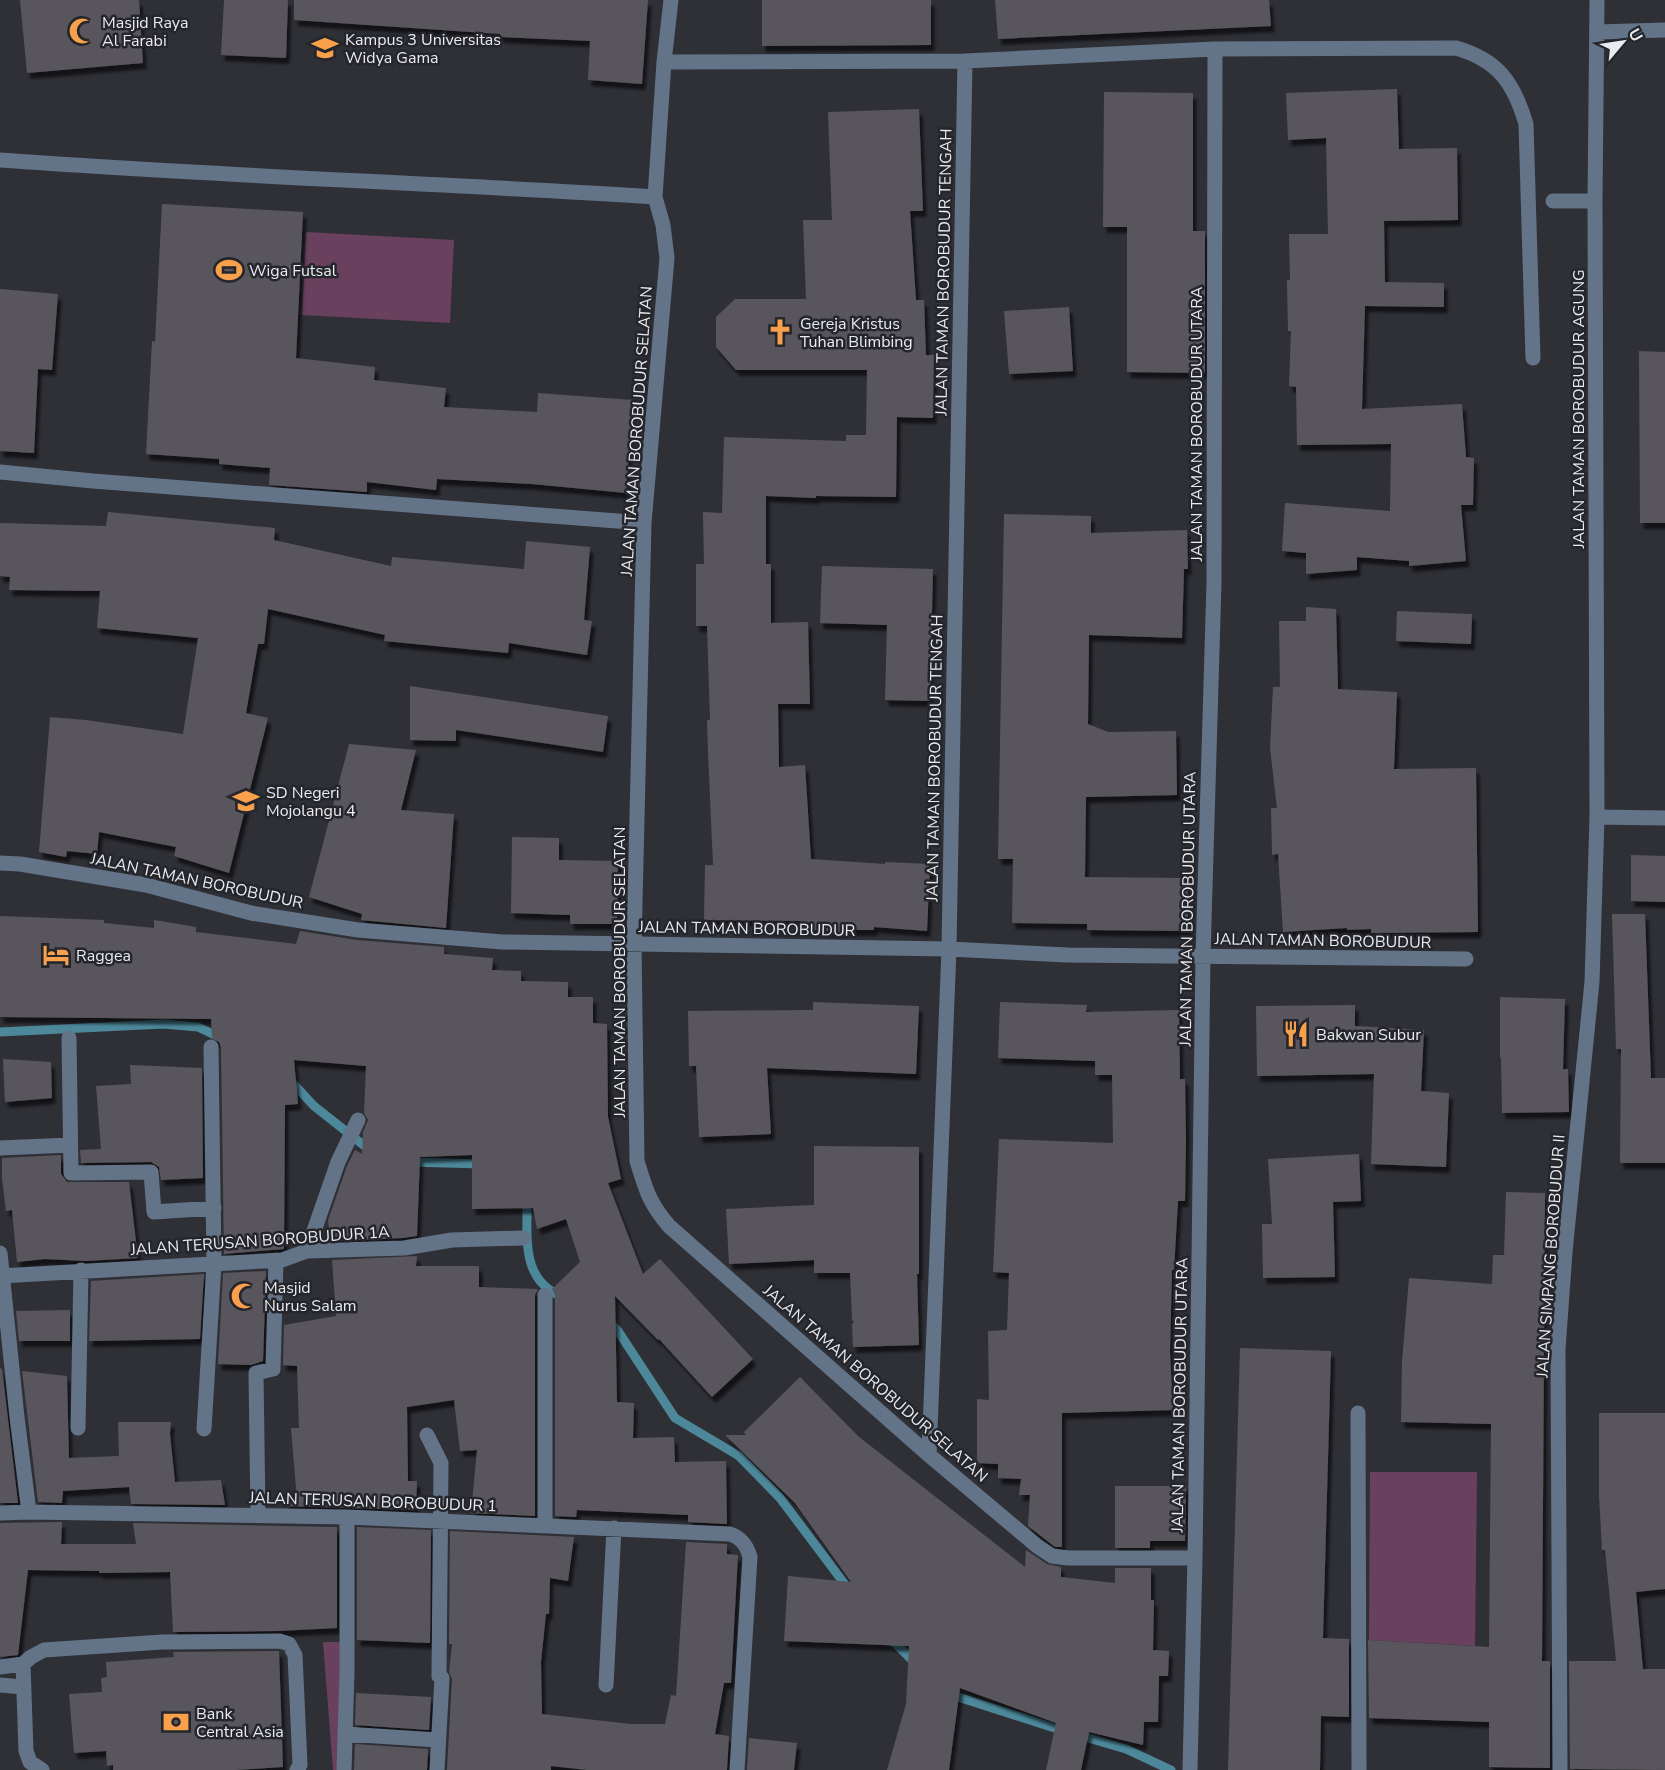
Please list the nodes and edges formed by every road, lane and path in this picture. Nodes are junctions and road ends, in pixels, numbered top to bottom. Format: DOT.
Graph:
graph roads {
  1 [pos="671,0"];
  2 [pos="1597,0"];
  3 [pos="1665,30"];
  4 [pos="1597,32"];
  5 [pos="1215,49"];
  6 [pos="965,61"];
  7 [pos="664,62"];
  8 [pos="0,160"];
  9 [pos="655,197"];
  10 [pos="1553,201"];
  11 [pos="1595,201"];
  12 [pos="1533,358"];
  13 [pos="0,472"];
  14 [pos="644,523"];
  15 [pos="1597,817"];
  16 [pos="1665,818"];
  17 [pos="0,863"];
  18 [pos="634,944"];
  19 [pos="949,949"];
  20 [pos="1203,956"];
  21 [pos="1466,959"];
  22 [pos="69,1038"];
  23 [pos="211,1047"];
  24 [pos="356,1124"];
  25 [pos="70,1145"];
  26 [pos="0,1148"];
  27 [pos="214,1208"];
  28 [pos="523,1238"];
  29 [pos="307,1251"];
  30 [pos="0,1253"];
  31 [pos="276,1260"];
  32 [pos="214,1264"];
  33 [pos="81,1270"];
  34 [pos="1,1276"];
  35 [pos="545,1295"];
  36 [pos="1358,1413"];
  37 [pos="78,1428"];
  38 [pos="204,1429"];
  39 [pos="427,1435"];
  40 [pos="929,1455"];
  41 [pos="29,1512"];
  42 [pos="0,1513"];
  43 [pos="258,1514"];
  44 [pos="347,1517"];
  45 [pos="441,1521"];
  46 [pos="545,1525"];
  47 [pos="615,1528"];
  48 [pos="1195,1558"];
  49 [pos="23,1664"];
  50 [pos="0,1667"];
  51 [pos="0,1685"];
  52 [pos="606,1685"];
  53 [pos="23,1686"];
  54 [pos="345,1734"];
  55 [pos="438,1740"];
  56 [pos="1191,1767"];
  57 [pos="42,1770"];
  58 [pos="297,1770"];
  59 [pos="344,1770"];
  60 [pos="437,1770"];
  61 [pos="737,1770"];
  62 [pos="1359,1770"];
  63 [pos="1560,1770"];
  1 -- 7 [label="street, JALAN TAMAN BOROBUDUR SELATAN"];
  2 -- 4 [label="street, JALAN TAMAN BOROBUDUR AGUNG"];
  3 -- 4 [label="street"];
  4 -- 11 [label="street, JALAN TAMAN BOROBUDUR AGUNG"];
  5 -- 6 [label="street"];
  5 -- 12 [label="street"];
  5 -- 20 [label="street, JALAN TAMAN BOROBUDUR UTARA"];
  6 -- 7 [label="street"];
  6 -- 19 [label="street, JALAN TAMAN BOROBUDUR TENGAH"];
  7 -- 9 [label="street, JALAN TAMAN BOROBUDUR SELATAN"];
  8 -- 9 [label="street"];
  9 -- 14 [label="street, JALAN TAMAN BOROBUDUR SELATAN"];
  10 -- 11 [label="street"];
  11 -- 15 [label="street, JALAN TAMAN BOROBUDUR AGUNG"];
  13 -- 14 [label="street"];
  14 -- 18 [label="street, JALAN TAMAN BOROBUDUR SELATAN"];
  15 -- 16 [label="street"];
  15 -- 63 [label="street, JALAN SIMPANG BOROBUDUR II"];
  17 -- 18 [label="street, JALAN TAMAN BOROBUDUR"];
  18 -- 19 [label="street, JALAN TAMAN BOROBUDUR"];
  18 -- 40 [label="street, JALAN TAMAN BOROBUDUR SELATAN"];
  19 -- 20 [label="street, JALAN TAMAN BOROBUDUR"];
  19 -- 40 [label="street, JALAN TAMAN BOROBUDUR TENGAH"];
  20 -- 21 [label="street, JALAN TAMAN BOROBUDUR"];
  20 -- 48 [label="street, JALAN TAMAN BOROBUDUR UTARA"];
  22 -- 25 [label="street"];
  23 -- 27 [label="street"];
  24 -- 29 [label="street"];
  25 -- 26 [label="street"];
  25 -- 27 [label="street"];
  27 -- 32 [label="street"];
  28 -- 29 [label="street, JALAN TERUSAN BOROBUDUR 1A"];
  29 -- 31 [label="street, JALAN TERUSAN BOROBUDUR 1A"];
  30 -- 34 [label="street"];
  31 -- 32 [label="street, JALAN TERUSAN BOROBUDUR 1A"];
  31 -- 43 [label="street"];
  32 -- 33 [label="street, JALAN TERUSAN BOROBUDUR 1A"];
  32 -- 38 [label="street"];
  33 -- 34 [label="street, JALAN TERUSAN BOROBUDUR 1A"];
  33 -- 37 [label="street"];
  34 -- 41 [label="street"];
  35 -- 46 [label="street"];
  36 -- 62 [label="street"];
  39 -- 45 [label="street"];
  40 -- 48 [label="street, JALAN TAMAN BOROBUDUR SELATAN"];
  41 -- 42 [label="street, JALAN TERUSAN BOROBUDUR 1"];
  41 -- 43 [label="street, JALAN TERUSAN BOROBUDUR 1"];
  43 -- 44 [label="street, JALAN TERUSAN BOROBUDUR 1"];
  44 -- 45 [label="street, JALAN TERUSAN BOROBUDUR 1"];
  44 -- 54 [label="street"];
  45 -- 46 [label="street, JALAN TERUSAN BOROBUDUR 1"];
  45 -- 55 [label="street"];
  46 -- 47 [label="street, JALAN TERUSAN BOROBUDUR 1"];
  47 -- 52 [label="street"];
  47 -- 61 [label="street, JALAN TERUSAN BOROBUDUR 1"];
  48 -- 56 [label="street, JALAN TAMAN BOROBUDUR UTARA"];
  49 -- 50 [label="street"];
  49 -- 53 [label="street"];
  49 -- 58 [label="street"];
  51 -- 53 [label="street"];
  53 -- 57 [label="street"];
  54 -- 55 [label="street"];
  54 -- 59 [label="street"];
  55 -- 60 [label="street"];
}
